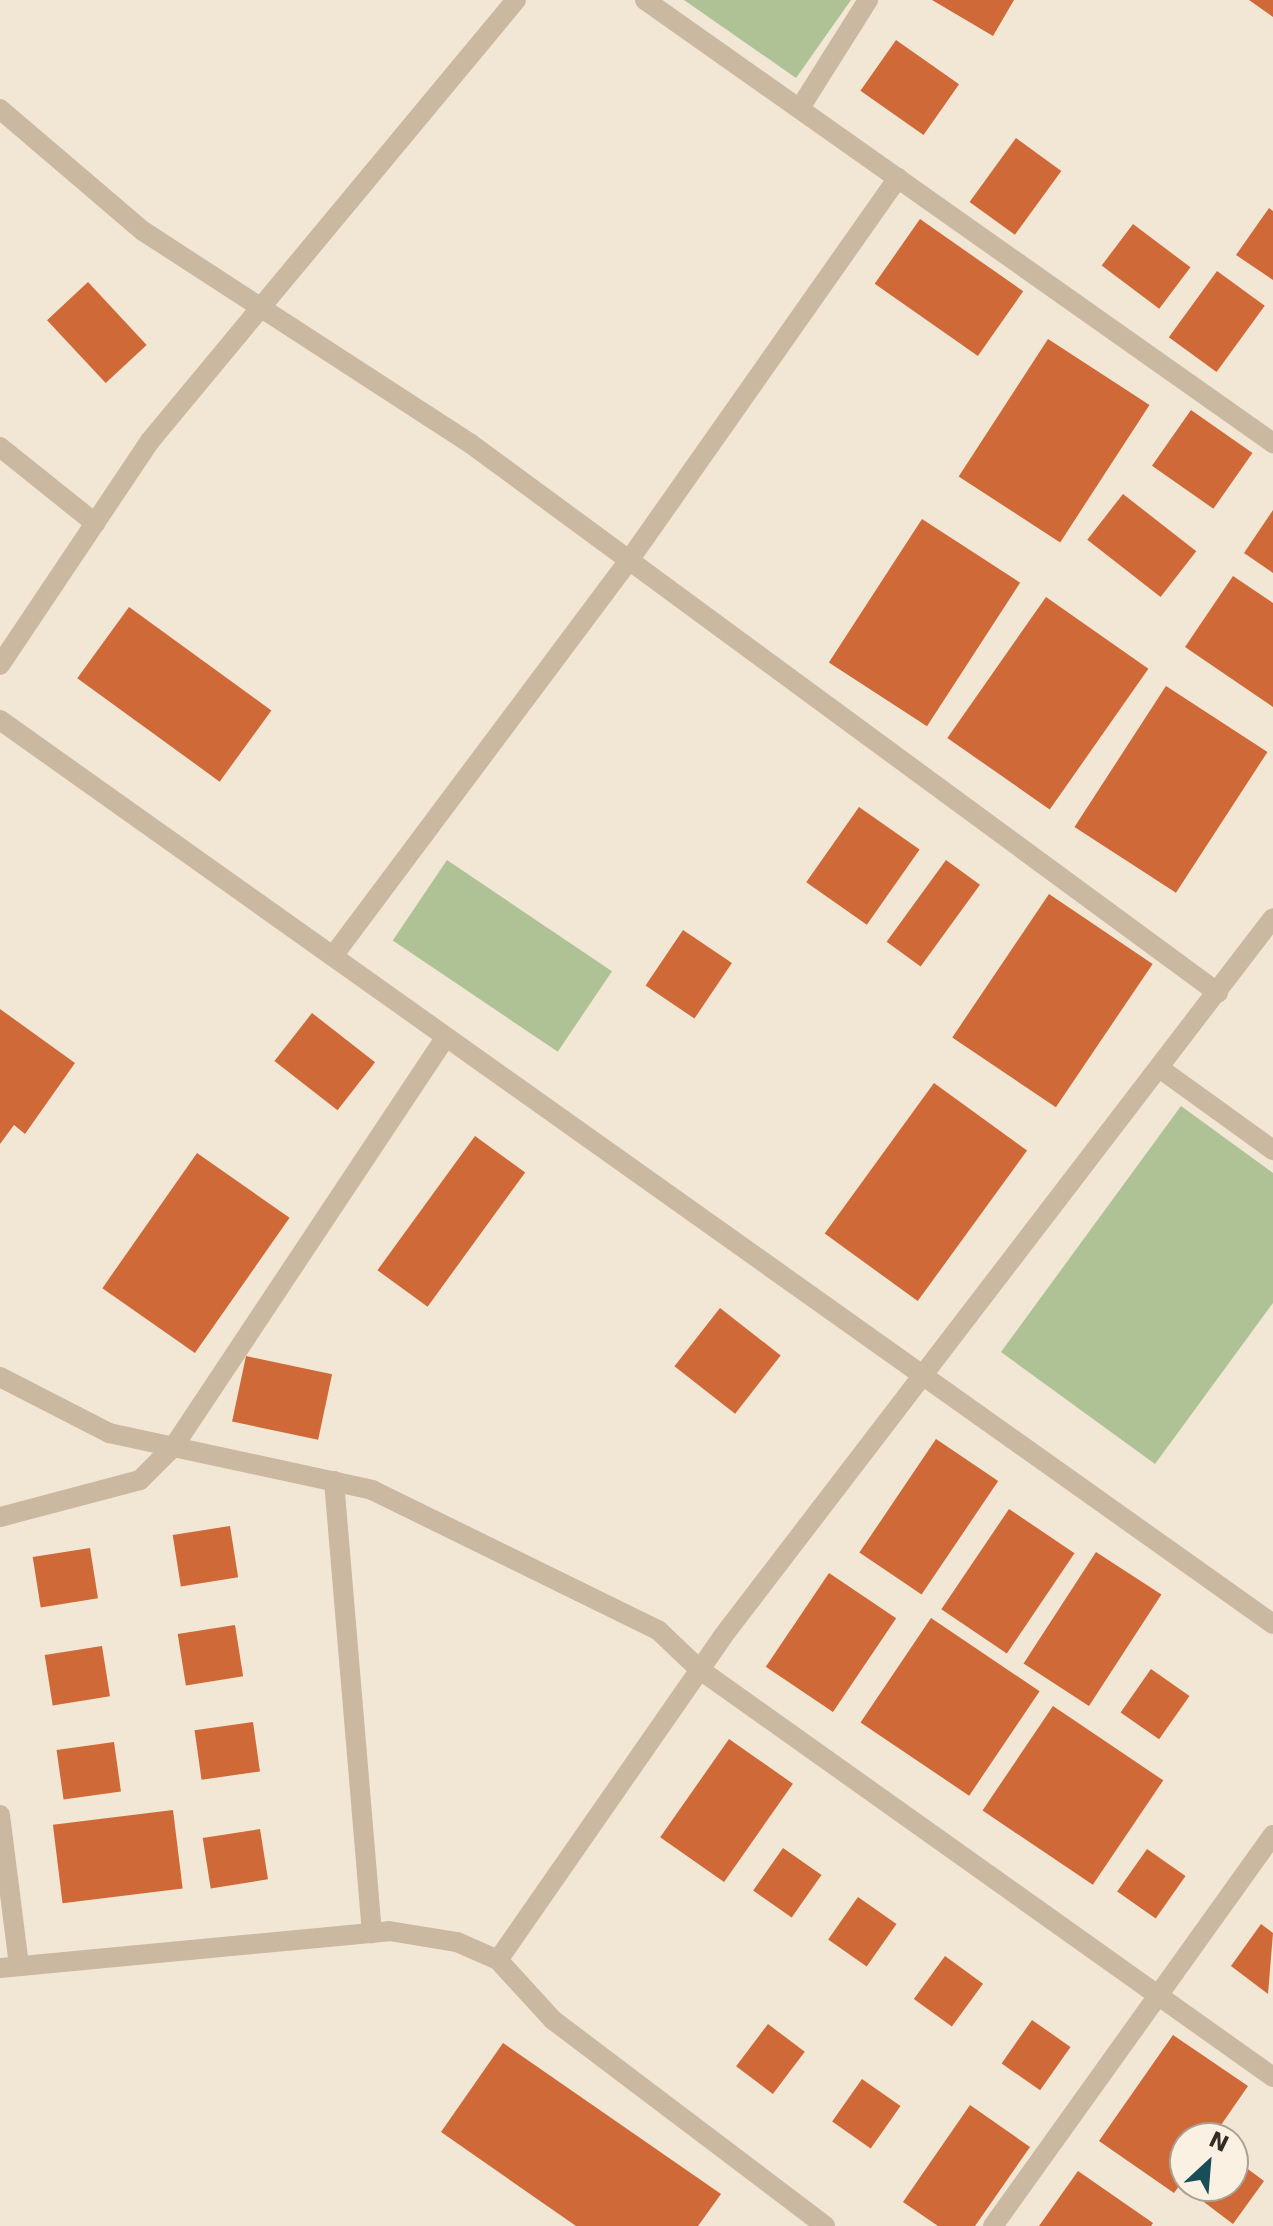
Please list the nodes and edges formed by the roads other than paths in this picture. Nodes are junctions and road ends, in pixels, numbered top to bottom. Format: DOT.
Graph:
graph roads {
  1 [pos="516,0"];
  2 [pos="645,0"];
  3 [pos="868,0"];
  4 [pos="800,108"];
  5 [pos="0,109"];
  6 [pos="898,178"];
  7 [pos="261,307"];
  8 [pos="1273,443"];
  9 [pos="0,447"];
  10 [pos="95,523"];
  11 [pos="630,559"];
  12 [pos="0,665"];
  13 [pos="0,720"];
  14 [pos="1273,918"];
  15 [pos="333,956"];
  16 [pos="1218,993"];
  17 [pos="445,1038"];
  18 [pos="1162,1070"];
  19 [pos="1273,1150"];
  20 [pos="0,1377"];
  21 [pos="923,1380"];
  22 [pos="174,1446"];
  23 [pos="334,1481"];
  24 [pos="0,1517"];
  25 [pos="1273,1624"];
  26 [pos="699,1669"];
  27 [pos="0,1815"];
  28 [pos="1273,1835"];
  29 [pos="372,1933"];
  30 [pos="498,1960"];
  31 [pos="9,1967"];
  32 [pos="1158,1998"];
  33 [pos="1273,2077"];
  34 [pos="825,2226"];
  35 [pos="993,2226"];
  1 -- 7 [label="street"];
  2 -- 4 [label="street"];
  3 -- 4 [label="street"];
  4 -- 6 [label="street"];
  5 -- 7 [label="street"];
  6 -- 8 [label="street"];
  6 -- 11 [label="street"];
  7 -- 10 [label="street"];
  7 -- 11 [label="street"];
  9 -- 10 [label="street"];
  10 -- 12 [label="street"];
  11 -- 15 [label="street"];
  11 -- 16 [label="street"];
  13 -- 15 [label="street"];
  14 -- 16 [label="street"];
  15 -- 17 [label="street"];
  16 -- 18 [label="street"];
  17 -- 21 [label="street"];
  17 -- 22 [label="street"];
  18 -- 19 [label="street"];
  18 -- 21 [label="street"];
  20 -- 22 [label="street"];
  21 -- 25 [label="street"];
  21 -- 26 [label="street"];
  22 -- 23 [label="street"];
  22 -- 24 [label="street"];
  23 -- 26 [label="street"];
  23 -- 29 [label="street"];
  26 -- 30 [label="street"];
  26 -- 32 [label="street"];
  27 -- 31 [label="street"];
  28 -- 32 [label="street"];
  29 -- 30 [label="street"];
  29 -- 31 [label="street"];
  30 -- 34 [label="street"];
  32 -- 33 [label="street"];
  32 -- 35 [label="street"];
}
